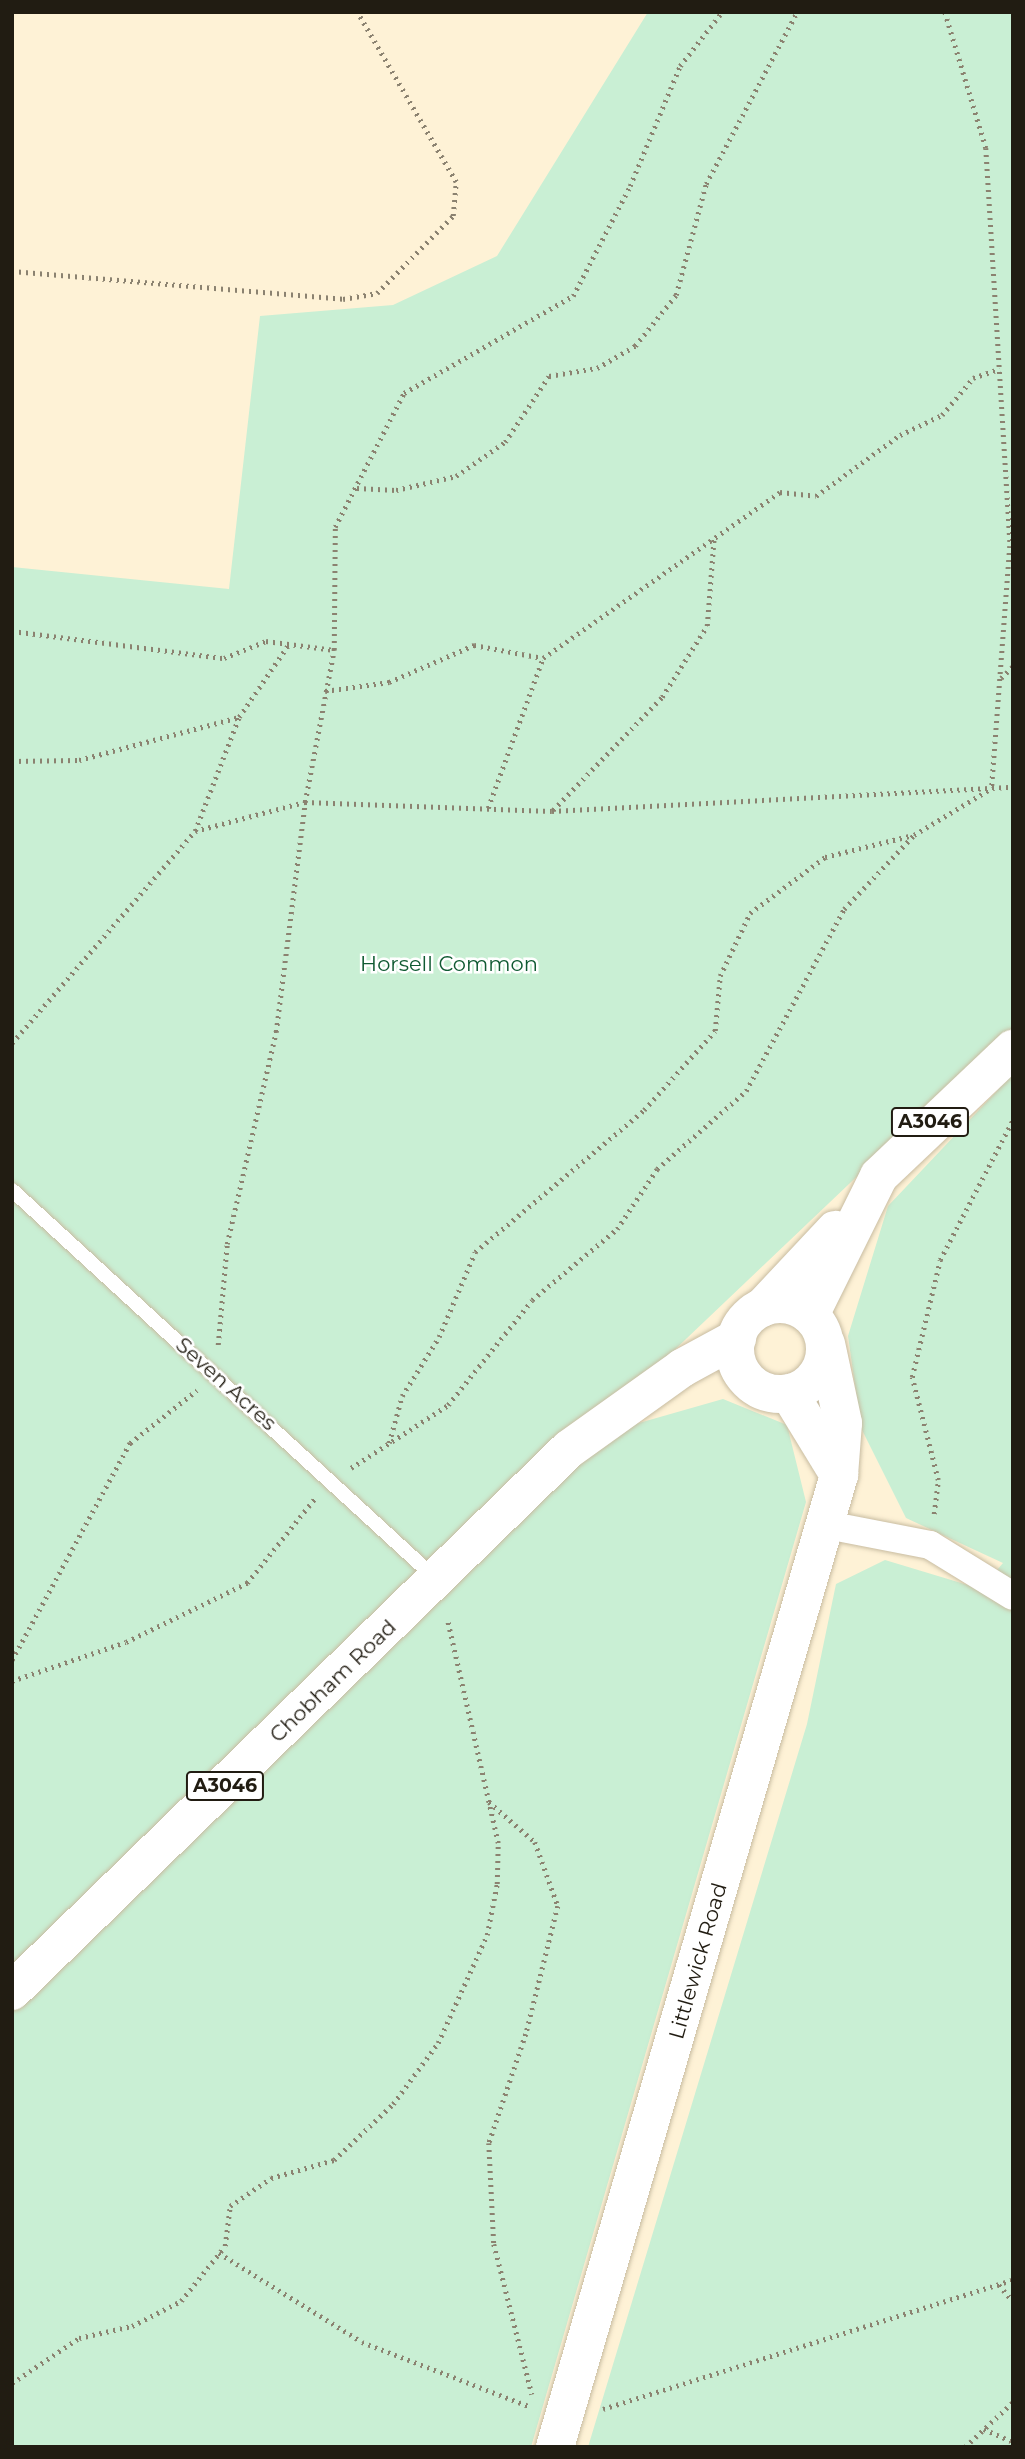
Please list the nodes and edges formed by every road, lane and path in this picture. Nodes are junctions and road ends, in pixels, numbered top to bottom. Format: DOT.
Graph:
graph roads {
  1 [pos="358,12"];
  2 [pos="722,12"];
  3 [pos="797,12"];
  4 [pos="945,12"];
  5 [pos="12,271"];
  6 [pos="999,369"];
  7 [pos="356,488"];
  8 [pos="715,536"];
  9 [pos="12,631"];
  10 [pos="289,644"];
  11 [pos="334,650"];
  12 [pos="543,658"];
  13 [pos="1013,666"];
  14 [pos="1000,679"];
  15 [pos="325,691"];
  16 [pos="239,717"];
  17 [pos="12,761"];
  18 [pos="1013,787"];
  19 [pos="992,788"];
  20 [pos="305,802"];
  21 [pos="488,808"];
  22 [pos="552,811"];
  23 [pos="195,831"];
  24 [pos="914,835"];
  25 [pos="12,1043"];
  26 [pos="1013,1049"];
  27 [pos="1013,1120"];
  28 [pos="12,1190"];
  29 [pos="859,1206"];
  30 [pos="762,1308"];
  31 [pos="818,1330"];
  32 [pos="737,1338"];
  33 [pos="216,1376"];
  34 [pos="665,1386"];
  35 [pos="772,1389"];
  36 [pos="389,1443"];
  37 [pos="839,1475"];
  38 [pos="332,1480"];
  39 [pos="827,1525"];
  40 [pos="930,1545"];
  41 [pos="438,1581"];
  42 [pos="1013,1596"];
  43 [pos="12,1660"];
  44 [pos="12,1681"];
  45 [pos="488,1802"];
  46 [pos="12,1991"];
  47 [pos="219,2253"];
  48 [pos="1013,2280"];
  49 [pos="999,2285"];
  50 [pos="1013,2301"];
  51 [pos="12,2383"];
  52 [pos="1013,2402"];
  53 [pos="984,2429"];
  54 [pos="558,2434"];
  55 [pos="1013,2442"];
  56 [pos="965,2447"];
  1 -- 5 [label="path"];
  2 -- 7 [label="path"];
  3 -- 7 [label="path"];
  4 -- 6 [label="path"];
  6 -- 8 [label="path"];
  6 -- 14 [label="path"];
  7 -- 11 [label="path"];
  8 -- 12 [label="path"];
  8 -- 22 [label="path"];
  9 -- 10 [label="path"];
  10 -- 11 [label="path"];
  10 -- 16 [label="path"];
  11 -- 15 [label="path"];
  12 -- 15 [label="path"];
  12 -- 21 [label="path"];
  13 -- 14 [label="path"];
  14 -- 19 [label="path"];
  15 -- 20 [label="path"];
  16 -- 17 [label="path"];
  16 -- 23 [label="path"];
  18 -- 19 [label="path"];
  19 -- 22 [label="path"];
  19 -- 24 [label="path"];
  20 -- 21 [label="path"];
  20 -- 23 [label="path"];
  20 -- 33 [label="path"];
  21 -- 22 [label="path"];
  23 -- 25 [label="path"];
  24 -- 36 [label="path"];
  24 -- 36 [label="path"];
  26 -- 29 [label="main road, A3046"];
  27 -- 40 [label="path"];
  28 -- 33 [label="lane, Seven Acres"];
  29 -- 30 [label="main road, A3046"];
  29 -- 31 [label="main road, A3046"];
  30 -- 31 [label="main road"];
  30 -- 32 [label="main road"];
  31 -- 35 [label="main road"];
  31 -- 37 [label="main road, Littlewick Road"];
  32 -- 34 [label="main road, Chobham Road / A3046"];
  32 -- 35 [label="main road"];
  33 -- 38 [label="lane, Seven Acres"];
  33 -- 43 [label="path"];
  34 -- 35 [label="main road"];
  34 -- 41 [label="main road, Chobham Road / A3046"];
  35 -- 37 [label="main road"];
  36 -- 38 [label="path"];
  37 -- 39 [label="main road, Littlewick Road"];
  38 -- 41 [label="lane, Seven Acres"];
  38 -- 44 [label="path"];
  39 -- 40 [label="street"];
  39 -- 54 [label="main road, Littlewick Road"];
  40 -- 42 [label="street"];
  41 -- 45 [label="path"];
  41 -- 46 [label="main road, Chobham Road / A3046"];
  45 -- 47 [label="path"];
  45 -- 47 [label="path"];
  47 -- 51 [label="path"];
  48 -- 49 [label="path"];
  49 -- 50 [label="path"];
  49 -- 54 [label="path"];
  52 -- 53 [label="path"];
  53 -- 55 [label="path"];
  53 -- 56 [label="path"];
}
